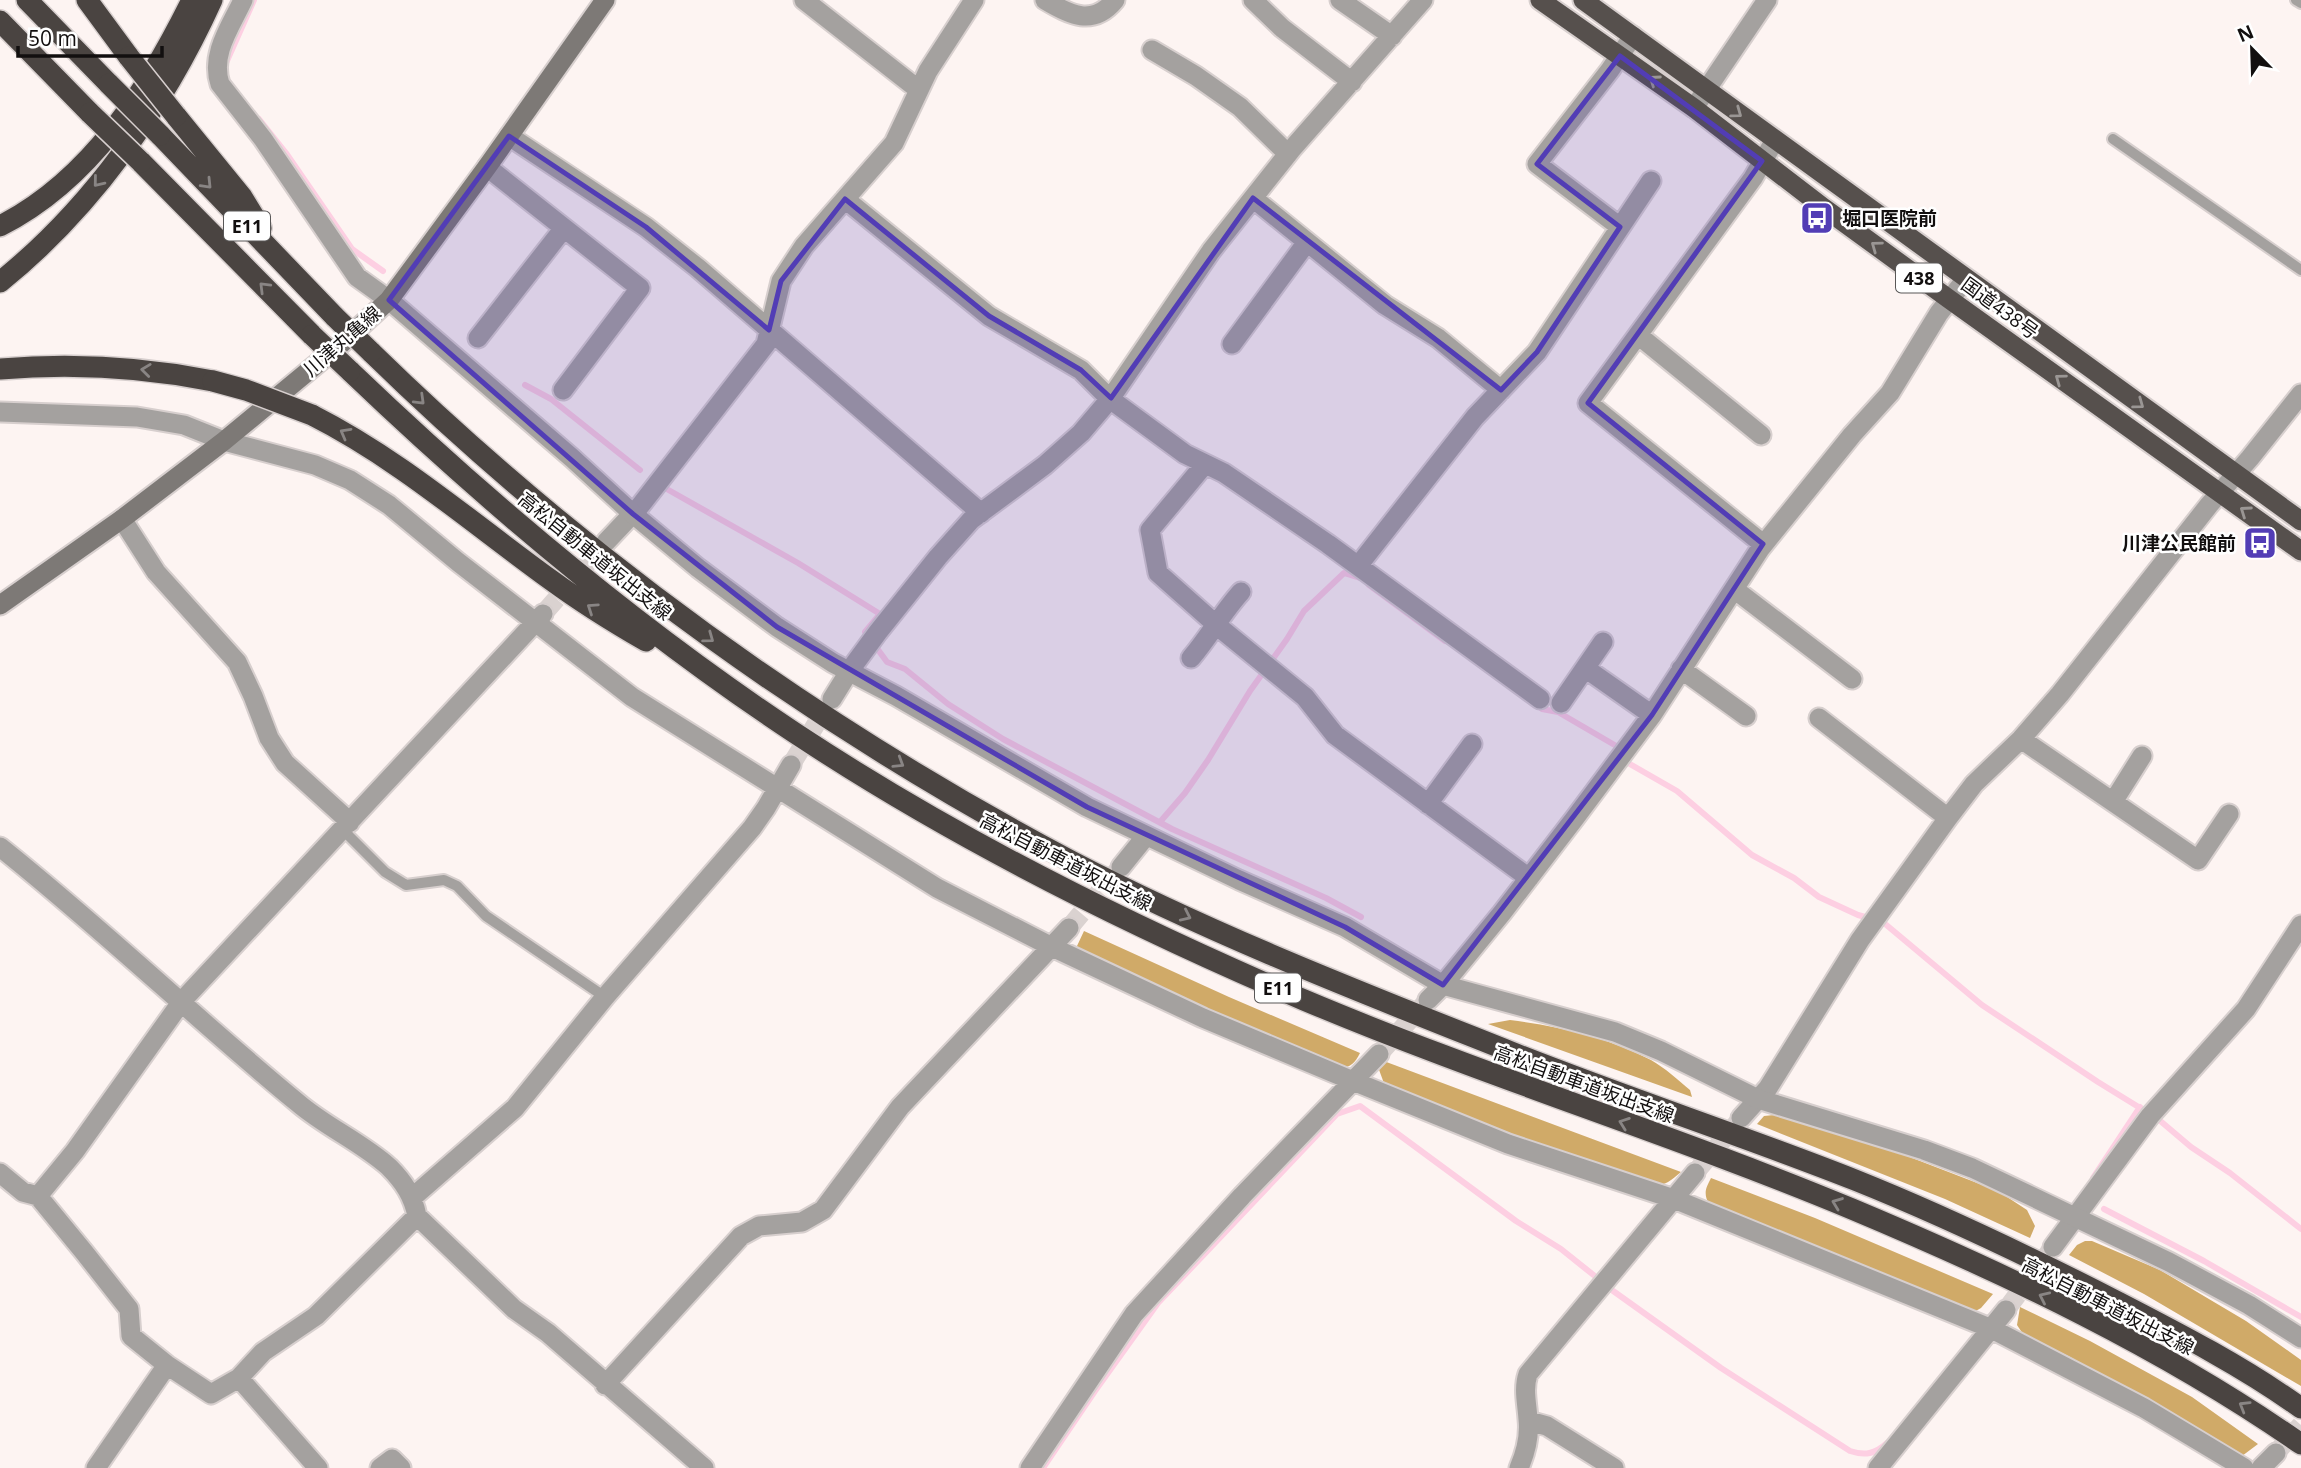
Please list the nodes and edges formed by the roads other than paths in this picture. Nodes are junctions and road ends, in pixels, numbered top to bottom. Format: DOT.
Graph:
graph roads {
  1 [pos="27,0"];
  2 [pos="87,0"];
  3 [pos="192,0"];
  4 [pos="212,0"];
  5 [pos="243,0"];
  6 [pos="605,0"];
  7 [pos="804,0"];
  8 [pos="974,0"];
  9 [pos="1045,0"];
  10 [pos="1115,0"];
  11 [pos="1253,0"];
  12 [pos="1340,0"];
  13 [pos="1423,0"];
  14 [pos="1540,0"];
  15 [pos="1583,0"];
  16 [pos="1767,0"];
  17 [pos="2297,0"];
  18 [pos="2301,3"];
  19 [pos="0,21"];
  20 [pos="1392,36"];
  21 [pos="1633,36"];
  22 [pos="1152,50"];
  23 [pos="1620,56"];
  24 [pos="1352,82"];
  25 [pos="919,90"];
  26 [pos="1707,91"];
  27 [pos="1694,108"];
  28 [pos="509,136"];
  29 [pos="2113,139"];
  30 [pos="1775,140"];
  31 [pos="1288,154"];
  32 [pos="1762,161"];
  33 [pos="487,167"];
  34 [pos="1651,181"];
  35 [pos="1253,198"];
  36 [pos="845,199"];
  37 [pos="0,226"];
  38 [pos="1620,227"];
  39 [pos="564,228"];
  40 [pos="1307,242"];
  41 [pos="282,262"];
  42 [pos="2301,270"];
  43 [pos="1966,279"];
  44 [pos="0,282"];
  45 [pos="1949,299"];
  46 [pos="389,300"];
  47 [pos="769,330"];
  48 [pos="1637,335"];
  49 [pos="478,338"];
  50 [pos="576,340"];
  51 [pos="1232,344"];
  52 [pos="592,352"];
  53 [pos="0,369"];
  54 [pos="563,390"];
  55 [pos="1501,390"];
  56 [pos="2301,394"];
  57 [pos="1110,399"];
  58 [pos="0,412"];
  59 [pos="1761,435"];
  60 [pos="224,441"];
  61 [pos="1205,464"];
  62 [pos="2236,474"];
  63 [pos="2220,493"];
  64 [pos="981,513"];
  65 [pos="633,514"];
  66 [pos="122,519"];
  67 [pos="2301,520"];
  68 [pos="606,542"];
  69 [pos="1763,544"];
  70 [pos="2301,551"];
  71 [pos="1358,566"];
  72 [pos="1734,589"];
  73 [pos="1241,592"];
  74 [pos="0,605"];
  75 [pos="540,618"];
  76 [pos="1216,625"];
  77 [pos="1603,642"];
  78 [pos="1191,658"];
  79 [pos="1585,668"];
  80 [pos="1681,669"];
  81 [pos="849,670"];
  82 [pos="1852,679"];
  83 [pos="832,699"];
  84 [pos="1540,699"];
  85 [pos="1561,703"];
  86 [pos="1652,715"];
  87 [pos="1746,716"];
  88 [pos="1819,718"];
  89 [pos="796,734"];
  90 [pos="2021,739"];
  91 [pos="1472,744"];
  92 [pos="2142,756"];
  93 [pos="790,765"];
  94 [pos="778,787"];
  95 [pos="2113,802"];
  96 [pos="1428,804"];
  97 [pos="2229,814"];
  98 [pos="1948,818"];
  99 [pos="346,826"];
  100 [pos="1146,836"];
  101 [pos="0,847"];
  102 [pos="1121,867"];
  103 [pos="1529,878"];
  104 [pos="2301,925"];
  105 [pos="1069,928"];
  106 [pos="1052,947"];
  107 [pos="1443,985"];
  108 [pos="605,997"];
  109 [pos="1428,1000"];
  110 [pos="182,1001"];
  111 [pos="1379,1054"];
  112 [pos="1353,1081"];
  113 [pos="1758,1099"];
  114 [pos="1741,1118"];
  115 [pos="0,1173"];
  116 [pos="1695,1173"];
  117 [pos="38,1196"];
  118 [pos="1674,1199"];
  119 [pos="415,1207"];
  120 [pos="2076,1217"];
  121 [pos="2053,1247"];
  122 [pos="2006,1310"];
  123 [pos="1992,1329"];
  124 [pos="2301,1338"];
  125 [pos="167,1365"];
  126 [pos="240,1378"];
  127 [pos="605,1385"];
  128 [pos="2301,1408"];
  129 [pos="1529,1421"];
  130 [pos="2301,1444"];
  131 [pos="2276,1452"];
  132 [pos="96,1468"];
  133 [pos="318,1468"];
  134 [pos="380,1468"];
  135 [pos="401,1468"];
  136 [pos="704,1468"];
  137 [pos="1030,1468"];
  138 [pos="1519,1468"];
  139 [pos="1614,1468"];
  140 [pos="1878,1468"];
  141 [pos="2244,1468"];
  142 [pos="2261,1468"];
  1 -- 41 [label="highway, 高松自動車道坂出支線 / E11, one-way, bridge"];
  2 -- 41 [label="highway, bridge"];
  3 -- 37 [label="highway"];
  4 -- 44 [label="highway, one-way"];
  5 -- 46 [label="street"];
  6 -- 28 [label="main road, 川津丸亀線"];
  7 -- 25 [label="street"];
  8 -- 25 [label="street"];
  9 -- 10 [label="street"];
  11 -- 24 [label="street"];
  12 -- 20 [label="street"];
  13 -- 20 [label="street"];
  14 -- 23 [label="highway, 国道438号 / 438"];
  15 -- 21 [label="highway, 国道438号 / 438"];
  16 -- 26 [label="street"];
  17 -- 18 [label="lane"];
  89 -- 19 [label="highway, 高松自動車道坂出支線 / E11, one-way, bridge"];
  20 -- 24 [label="street"];
  21 -- 23 [label="street"];
  21 -- 26 [label="highway, 国道438号 / 438"];
  22 -- 31 [label="street"];
  27 -- 23 [label="highway, 国道438号 / 438, one-way"];
  23 -- 38 [label="street"];
  24 -- 31 [label="street"];
  25 -- 36 [label="street"];
  26 -- 27 [label="street"];
  26 -- 30 [label="highway, 国道438号 / 438, one-way"];
  27 -- 32 [label="highway, 国道438号 / 438"];
  28 -- 33 [label="main road, 川津丸亀線"];
  28 -- 47 [label="street"];
  29 -- 42 [label="lane"];
  30 -- 32 [label="street"];
  30 -- 43 [label="highway, 国道438号 / 438"];
  31 -- 35 [label="street"];
  45 -- 32 [label="highway, 国道438号 / 438, one-way"];
  32 -- 48 [label="street"];
  33 -- 39 [label="street"];
  33 -- 46 [label="main road, 川津丸亀線"];
  34 -- 38 [label="street"];
  35 -- 40 [label="street"];
  35 -- 57 [label="street"];
  36 -- 47 [label="street"];
  36 -- 57 [label="street"];
  38 -- 55 [label="street"];
  39 -- 49 [label="street"];
  39 -- 52 [label="street"];
  40 -- 51 [label="street"];
  40 -- 55 [label="street"];
  41 -- 128 [label="highway, 高松自動車道坂出支線 / E11, one-way, bridge"];
  43 -- 45 [label="street"];
  43 -- 62 [label="highway, 国道438号 / 438, one-way"];
  63 -- 45 [label="highway, 国道438号 / 438, one-way"];
  45 -- 69 [label="street"];
  46 -- 60 [label="main road, 川津丸亀線"];
  46 -- 65 [label="street"];
  47 -- 64 [label="street"];
  47 -- 65 [label="street"];
  48 -- 59 [label="street"];
  48 -- 69 [label="street"];
  50 -- 52 [label="street"];
  52 -- 54 [label="street"];
  89 -- 53 [label="highway, one-way, bridge"];
  55 -- 71 [label="street"];
  56 -- 62 [label="street"];
  57 -- 61 [label="street"];
  57 -- 64 [label="street"];
  58 -- 60 [label="street"];
  60 -- 66 [label="main road, 川津丸亀線"];
  60 -- 75 [label="street"];
  61 -- 71 [label="street"];
  61 -- 76 [label="street"];
  62 -- 63 [label="street"];
  62 -- 67 [label="highway, 国道438号 / 438"];
  70 -- 63 [label="highway, 国道438号 / 438, one-way"];
  63 -- 90 [label="street"];
  64 -- 81 [label="street"];
  65 -- 68 [label="street"];
  65 -- 81 [label="street"];
  66 -- 74 [label="main road, 川津丸亀線"];
  66 -- 99 [label="street"];
  69 -- 72 [label="street"];
  71 -- 84 [label="street"];
  72 -- 80 [label="street"];
  72 -- 82 [label="street"];
  73 -- 76 [label="street"];
  75 -- 94 [label="street"];
  75 -- 99 [label="street"];
  76 -- 78 [label="street"];
  76 -- 96 [label="street"];
  77 -- 79 [label="street"];
  79 -- 85 [label="street"];
  79 -- 86 [label="street"];
  80 -- 86 [label="street"];
  80 -- 87 [label="street"];
  81 -- 83 [label="street"];
  81 -- 100 [label="street"];
  86 -- 103 [label="street"];
  88 -- 98 [label="street"];
  130 -- 89 [label="highway, 高松自動車道坂出支線 / E11, one-way"];
  90 -- 95 [label="street"];
  90 -- 98 [label="street"];
  91 -- 96 [label="street"];
  92 -- 95 [label="street"];
  93 -- 94 [label="street"];
  94 -- 106 [label="street"];
  94 -- 108 [label="street"];
  95 -- 97 [label="street"];
  96 -- 103 [label="street"];
  98 -- 113 [label="street"];
  99 -- 108 [label="lane"];
  99 -- 110 [label="street"];
  100 -- 102 [label="street"];
  100 -- 107 [label="street"];
  101 -- 110 [label="street"];
  103 -- 107 [label="street"];
  104 -- 120 [label="street"];
  105 -- 106 [label="street"];
  106 -- 112 [label="street"];
  106 -- 127 [label="street"];
  107 -- 109 [label="street"];
  107 -- 113 [label="street"];
  108 -- 119 [label="street"];
  110 -- 117 [label="street"];
  110 -- 119 [label="street"];
  111 -- 112 [label="street"];
  112 -- 118 [label="street"];
  112 -- 137 [label="street"];
  113 -- 114 [label="street"];
  113 -- 120 [label="street"];
  115 -- 117 [label="street"];
  116 -- 118 [label="street"];
  117 -- 125 [label="street"];
  118 -- 123 [label="street"];
  118 -- 129 [label="street"];
  119 -- 126 [label="street"];
  119 -- 127 [label="street"];
  120 -- 121 [label="street"];
  120 -- 124 [label="street"];
  122 -- 123 [label="street"];
  123 -- 140 [label="street"];
  123 -- 141 [label="street"];
  125 -- 126 [label="street"];
  125 -- 132 [label="street"];
  126 -- 133 [label="street"];
  127 -- 136 [label="street"];
  129 -- 138 [label="street"];
  129 -- 139 [label="street"];
  131 -- 142 [label="street"];
  134 -- 135 [label="street"];
}
